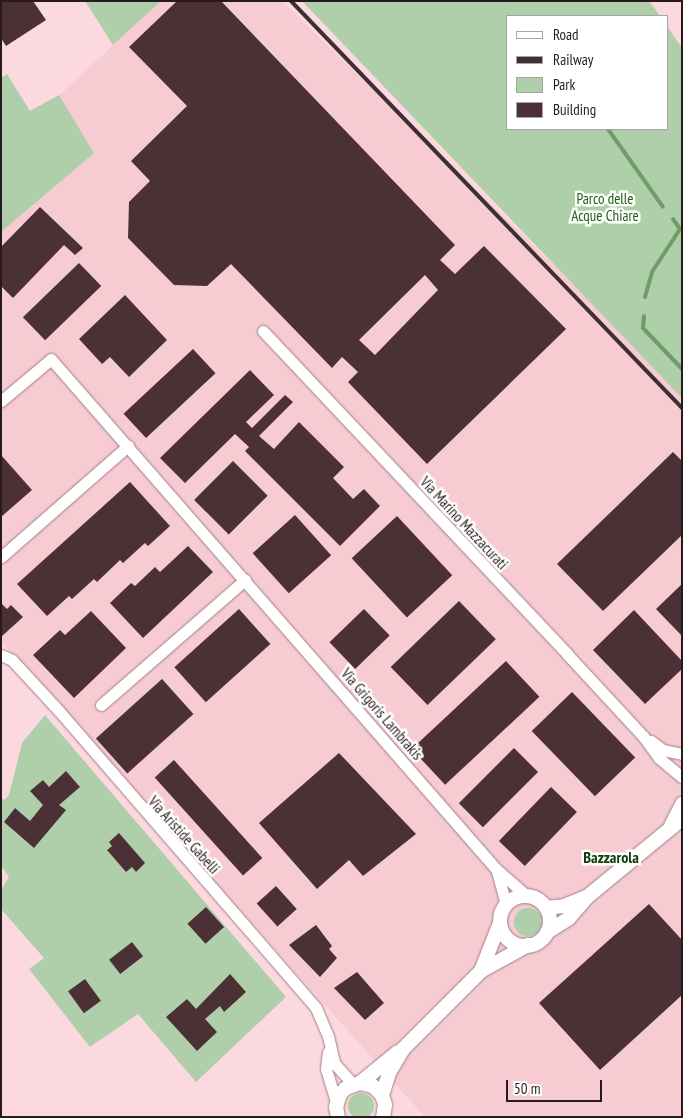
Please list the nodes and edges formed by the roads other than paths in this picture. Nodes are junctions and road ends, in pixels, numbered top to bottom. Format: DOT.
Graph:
graph roads {
  1 [pos="263,331"];
  2 [pos="1,401"];
  3 [pos="128,446"];
  4 [pos="1,557"];
  5 [pos="244,580"];
  6 [pos="1,654"];
  7 [pos="101,706"];
  8 [pos="643,736"];
  9 [pos="682,754"];
  10 [pos="682,777"];
  11 [pos="682,804"];
  12 [pos="676,823"];
  13 [pos="496,869"];
  14 [pos="527,896"];
  15 [pos="587,897"];
  16 [pos="506,905"];
  17 [pos="546,908"];
  18 [pos="500,923"];
  19 [pos="547,932"];
  20 [pos="528,946"];
  21 [pos="481,971"];
  22 [pos="329,1048"];
  23 [pos="403,1049"];
  24 [pos="357,1083"];
  25 [pos="382,1095"];
  26 [pos="336,1112"];
  27 [pos="386,1115"];
  1 -- 8 [label="street, Via Marino Mazzacurati"];
  2 -- 3 [label="street, Via Grigoris Lambrakis"];
  3 -- 4 [label="street"];
  3 -- 5 [label="street, Via Grigoris Lambrakis"];
  5 -- 7 [label="street"];
  5 -- 13 [label="street, Via Grigoris Lambrakis"];
  6 -- 22 [label="street, Via Aristide Gabelli"];
  8 -- 9 [label="street, Via Marino Mazzacurati"];
  8 -- 10 [label="street, Via Marino Mazzacurati"];
  11 -- 12 [label="street"];
  12 -- 15 [label="street"];
  13 -- 14 [label="street, Via Grigoris Lambrakis"];
  13 -- 16 [label="street, Via Grigoris Lambrakis"];
  14 -- 16 [label="street"];
  14 -- 17 [label="street"];
  15 -- 17 [label="street"];
  15 -- 19 [label="street"];
  16 -- 18 [label="street"];
  17 -- 19 [label="street"];
  18 -- 20 [label="street"];
  18 -- 21 [label="street"];
  19 -- 20 [label="street"];
  20 -- 21 [label="street"];
  21 -- 23 [label="street"];
  22 -- 24 [label="street, Via Aristide Gabelli"];
  22 -- 26 [label="street, Via Aristide Gabelli"];
  23 -- 24 [label="street"];
  23 -- 25 [label="street"];
  24 -- 25 [label="street"];
  24 -- 26 [label="street"];
  25 -- 27 [label="street"];
}
